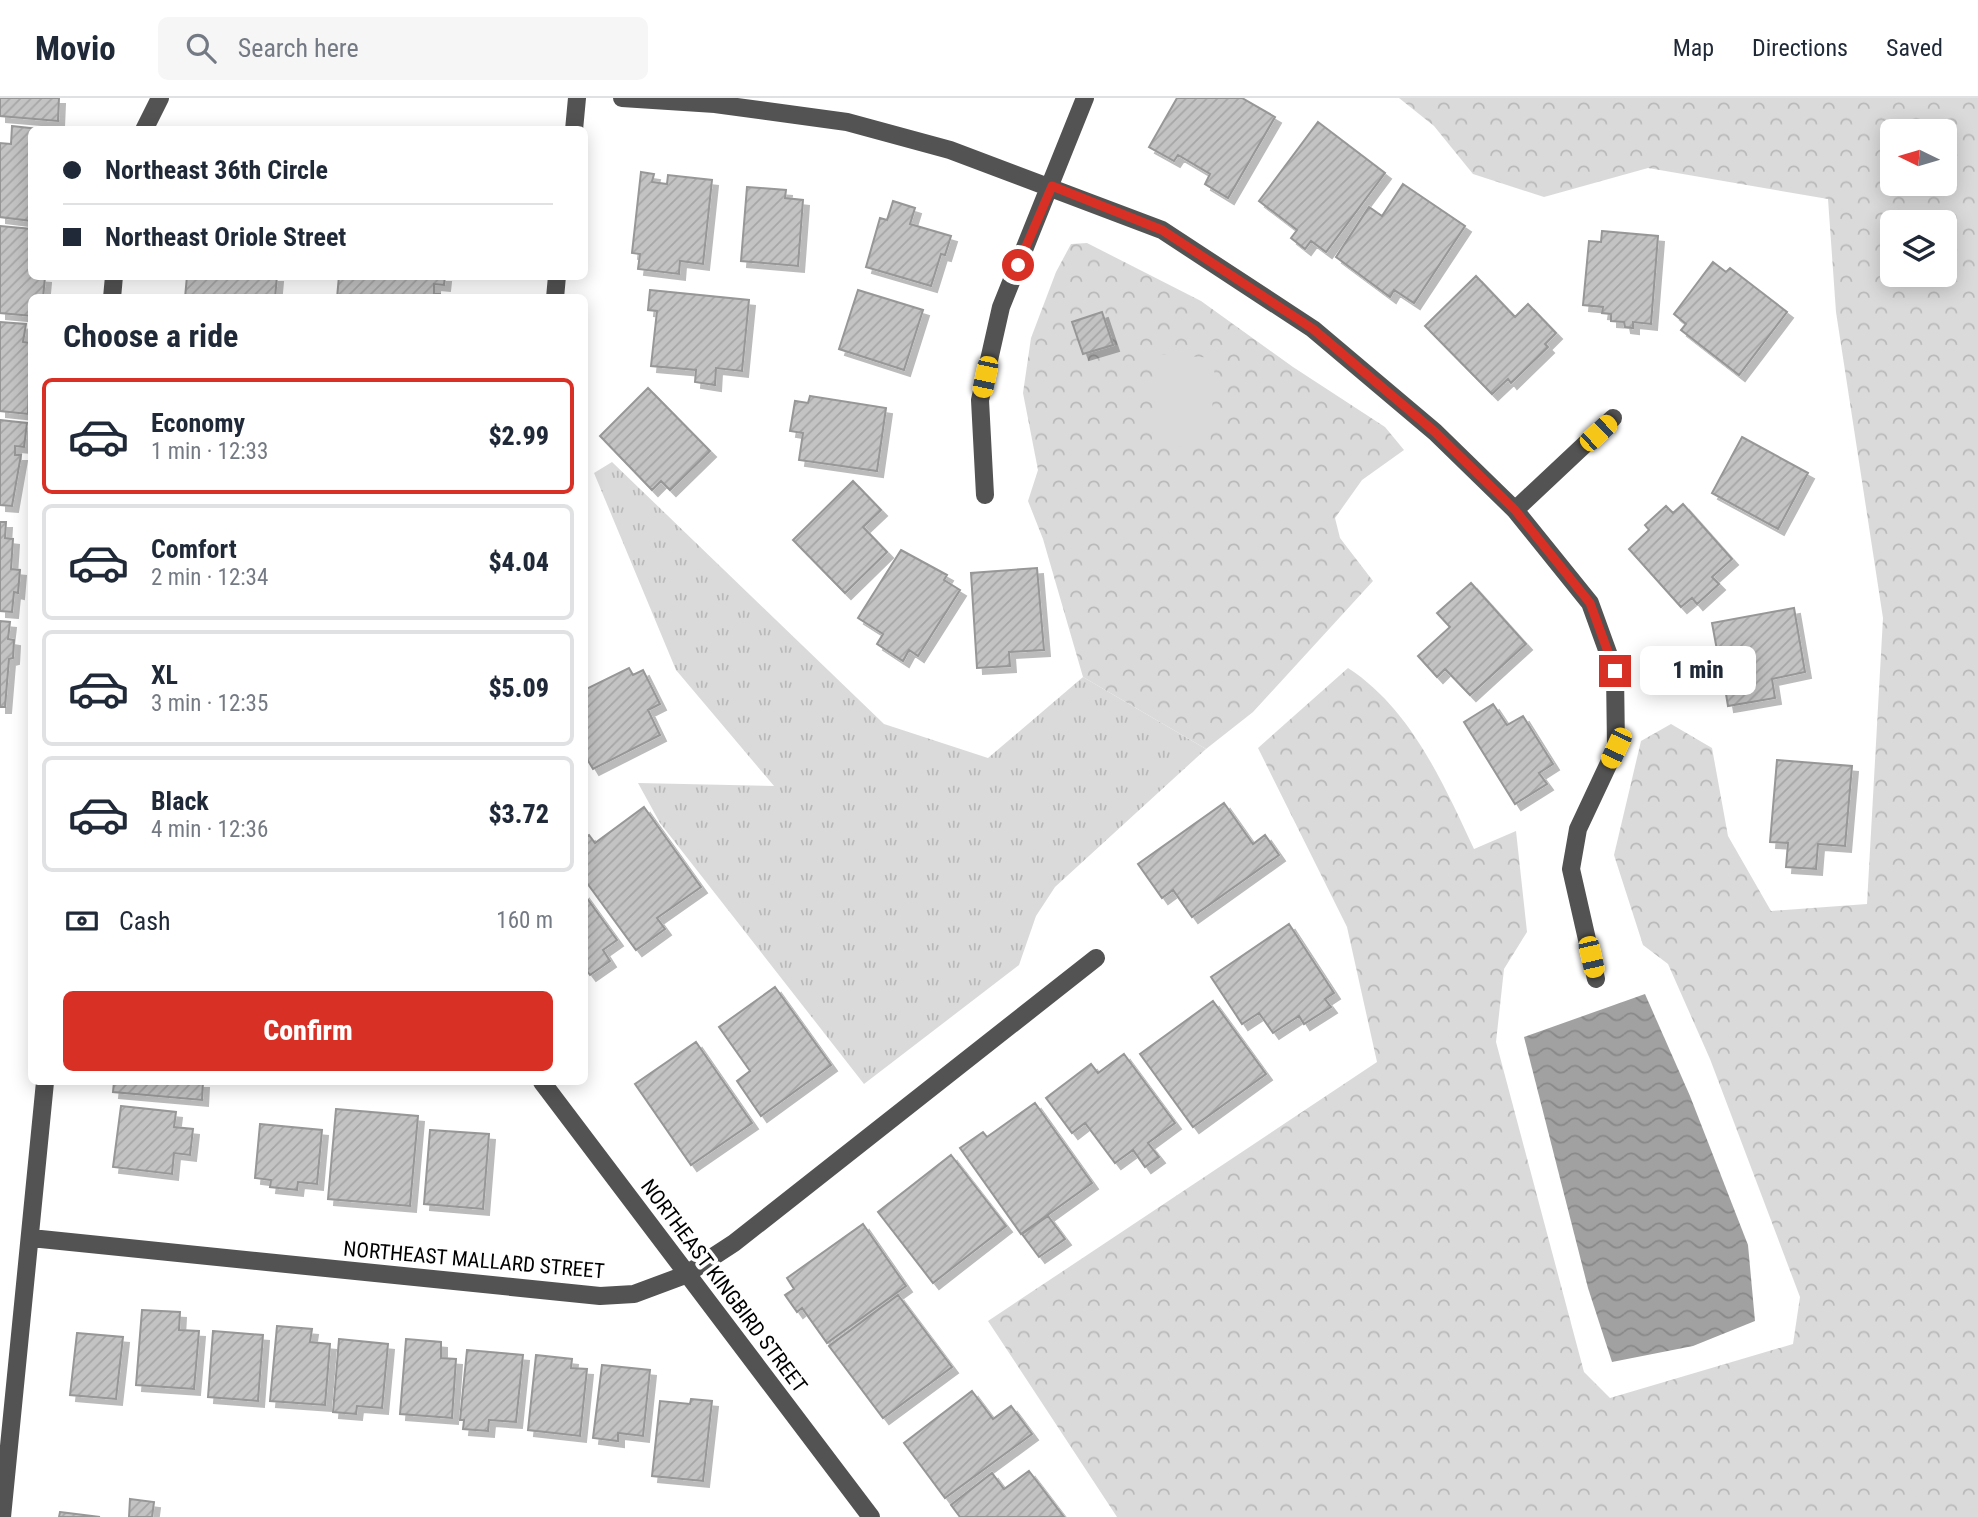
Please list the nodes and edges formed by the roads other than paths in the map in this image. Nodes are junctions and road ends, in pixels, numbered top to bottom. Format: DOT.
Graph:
graph roads {
  1 [pos="160,98"];
  2 [pos="577,98"];
  3 [pos="622,98"];
  4 [pos="1084,98"];
  5 [pos="146,126"];
  6 [pos="574,126"];
  7 [pos="1052,186"];
  8 [pos="1613,418"];
  9 [pos="985,495"];
  10 [pos="1515,510"];
  11 [pos="1096,958"];
  12 [pos="1596,979"];
  13 [pos="45,1085"];
  14 [pos="544,1085"];
  15 [pos="31,1238"];
  16 [pos="685,1275"];
  17 [pos="2,1517"];
  18 [pos="871,1517"];
  1 -- 5 [label="street"];
  2 -- 6 [label="street"];
  3 -- 7 [label="street"];
  4 -- 7 [label="street"];
  7 -- 9 [label="street"];
  7 -- 10 [label="street"];
  8 -- 10 [label="street"];
  10 -- 12 [label="street"];
  11 -- 16 [label="street, NORTHEAST MALLARD STREET"];
  13 -- 15 [label="street"];
  14 -- 16 [label="street, NORTHEAST KINGBIRD STREET"];
  15 -- 16 [label="street, NORTHEAST MALLARD STREET"];
  15 -- 17 [label="street"];
  16 -- 18 [label="street, NORTHEAST KINGBIRD STREET"];
}
